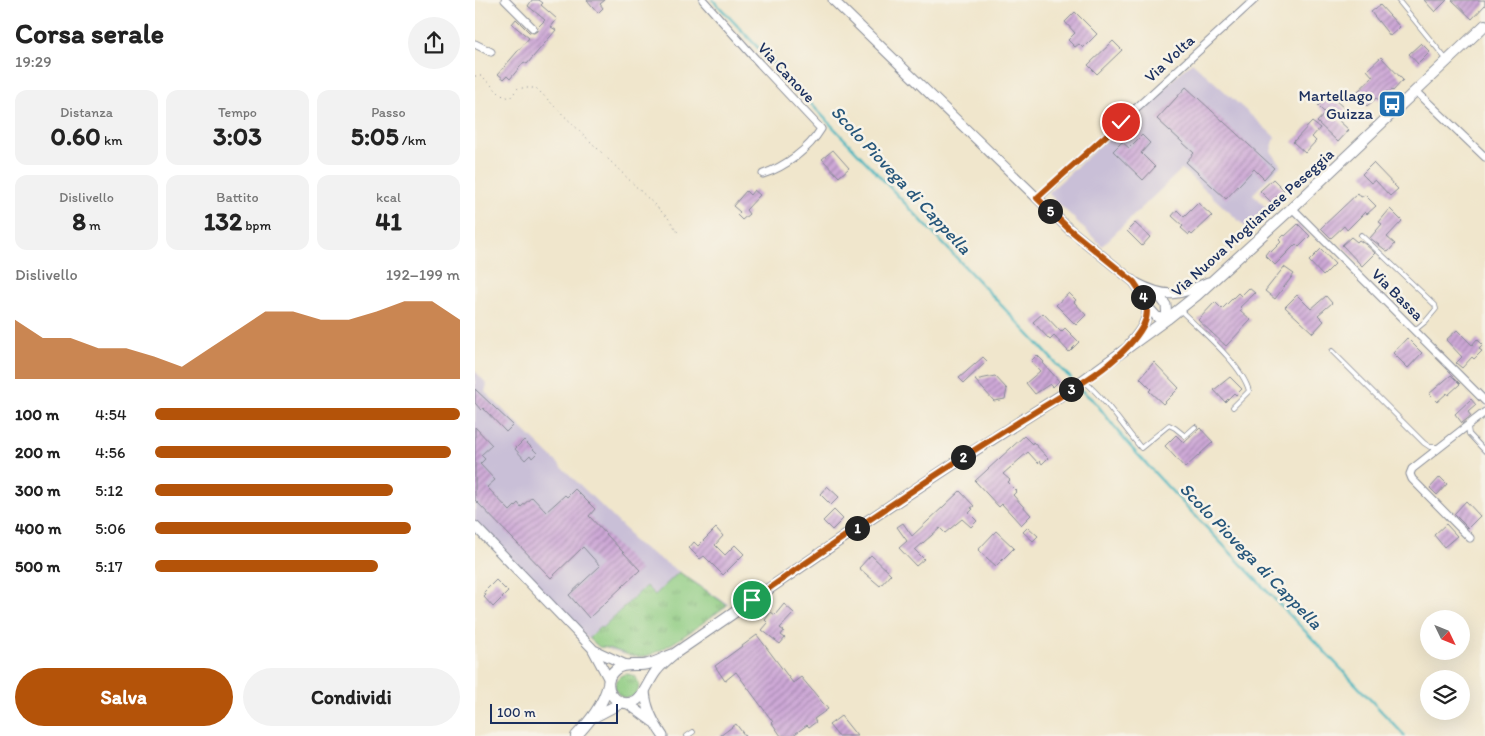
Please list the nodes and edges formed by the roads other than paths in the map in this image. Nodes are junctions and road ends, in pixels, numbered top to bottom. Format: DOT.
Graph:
graph roads {
  1 [pos="505,0"];
  2 [pos="703,0"];
  3 [pos="833,0"];
  4 [pos="1254,0"];
  5 [pos="1399,0"];
  6 [pos="1485,25"];
  7 [pos="533,28"];
  8 [pos="475,44"];
  9 [pos="491,52"];
  10 [pos="1447,61"];
  11 [pos="1416,91"];
  12 [pos="1485,157"];
  13 [pos="763,174"];
  14 [pos="1037,198"];
  15 [pos="1292,208"];
  16 [pos="1361,235"];
  17 [pos="1214,279"];
  18 [pos="1134,282"];
  19 [pos="1157,293"];
  20 [pos="1147,307"];
  21 [pos="1179,309"];
  22 [pos="1167,319"];
  23 [pos="1415,330"];
  24 [pos="1332,351"];
  25 [pos="1120,355"];
  26 [pos="1084,381"];
  27 [pos="1485,401"];
  28 [pos="1233,407"];
  29 [pos="1485,412"];
  30 [pos="1469,424"];
  31 [pos="1195,427"];
  32 [pos="1443,444"];
  33 [pos="1485,451"];
  34 [pos="475,526"];
  35 [pos="1470,538"];
  36 [pos="592,648"];
  37 [pos="674,654"];
  38 [pos="629,666"];
  39 [pos="608,682"];
  40 [pos="646,688"];
  41 [pos="624,703"];
  42 [pos="589,721"];
  43 [pos="653,723"];
  44 [pos="693,732"];
  45 [pos="576,736"];
  46 [pos="663,736"];
  47 [pos="687,736"];
  1 -- 7 [label="street"];
  2 -- 13 [label="street, Via Canove"];
  3 -- 14 [label="street"];
  4 -- 14 [label="street, Via Volta"];
  5 -- 10 [label="lane"];
  6 -- 10 [label="main road, Via Nuova Moglianese Peseggia"];
  8 -- 9 [label="street"];
  10 -- 11 [label="main road, Via Nuova Moglianese Peseggia"];
  11 -- 12 [label="street"];
  11 -- 15 [label="main road, Via Nuova Moglianese Peseggia"];
  14 -- 18 [label="street"];
  15 -- 17 [label="main road, Via Nuova Moglianese Peseggia"];
  15 -- 23 [label="street, Via Bassa"];
  16 -- 23 [label="lane"];
  17 -- 19 [label="street"];
  17 -- 21 [label="main road, Via Nuova Moglianese Peseggia"];
  18 -- 19 [label="street"];
  18 -- 20 [label="street"];
  19 -- 22 [label="street"];
  20 -- 22 [label="street"];
  20 -- 25 [label="street"];
  21 -- 22 [label="main road, Via Nuova Moglianese Peseggia"];
  21 -- 28 [label="lane"];
  22 -- 25 [label="main road, Via Nuova Moglianese Peseggia"];
  23 -- 27 [label="street, Via Bassa"];
  24 -- 32 [label="lane"];
  25 -- 26 [label="main road, Via Nuova Moglianese Peseggia"];
  26 -- 31 [label="lane"];
  26 -- 37 [label="main road, Via Nuova Moglianese Peseggia"];
  29 -- 30 [label="street"];
  30 -- 32 [label="street"];
  30 -- 33 [label="lane"];
  32 -- 35 [label="street"];
  34 -- 36 [label="street"];
  36 -- 38 [label="street"];
  36 -- 39 [label="street"];
  37 -- 38 [label="main road, Via Nuova Moglianese Peseggia"];
  37 -- 40 [label="main road, Via Nuova Moglianese Peseggia"];
  38 -- 39 [label="main road, Via Nuova Moglianese Peseggia"];
  38 -- 40 [label="main road"];
  39 -- 41 [label="main road"];
  39 -- 42 [label="main road, Via Nuova Moglianese Peseggia"];
  40 -- 41 [label="main road, Via Nuova Moglianese Peseggia"];
  40 -- 43 [label="street"];
  41 -- 42 [label="main road, Via Nuova Moglianese Peseggia"];
  41 -- 43 [label="street"];
  42 -- 45 [label="main road, Via Nuova Moglianese Peseggia"];
  43 -- 46 [label="street"];
  44 -- 47 [label="lane"];
}
